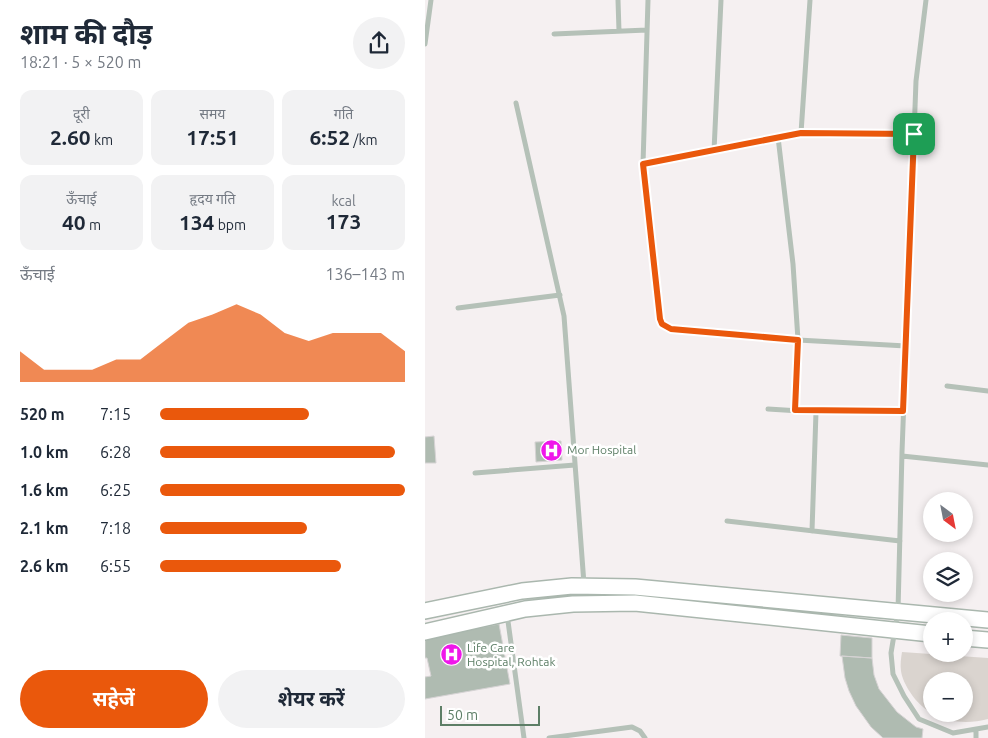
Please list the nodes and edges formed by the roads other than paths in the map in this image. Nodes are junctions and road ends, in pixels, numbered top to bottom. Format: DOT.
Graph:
graph roads {
  1 [pos="431,0"];
  2 [pos="618,0"];
  3 [pos="648,0"];
  4 [pos="721,0"];
  5 [pos="810,0"];
  6 [pos="926,0"];
  7 [pos="647,30"];
  8 [pos="619,31"];
  9 [pos="554,34"];
  10 [pos="425,44"];
  11 [pos="516,103"];
  12 [pos="801,133"];
  13 [pos="914,134"];
  14 [pos="778,137"];
  15 [pos="714,151"];
  16 [pos="643,164"];
  17 [pos="560,296"];
  18 [pos="457,308"];
  19 [pos="798,340"];
  20 [pos="906,346"];
  21 [pos="947,386"];
  22 [pos="988,391"];
  23 [pos="768,409"];
  24 [pos="795,410"];
  25 [pos="903,411"];
  26 [pos="816,412"];
  27 [pos="902,456"];
  28 [pos="575,465"];
  29 [pos="988,466"];
  30 [pos="475,473"];
  31 [pos="727,521"];
  32 [pos="811,531"];
  33 [pos="900,541"];
  34 [pos="584,586"];
  35 [pos="425,611"];
  36 [pos="898,611"];
  37 [pos="507,613"];
  38 [pos="988,620"];
  39 [pos="893,631"];
  40 [pos="425,632"];
  41 [pos="923,633"];
  42 [pos="973,639"];
  43 [pos="988,640"];
  44 [pos="988,727"];
  45 [pos="975,730"];
  46 [pos="967,731"];
  47 [pos="953,736"];
  48 [pos="524,738"];
  49 [pos="549,738"];
  50 [pos="645,738"];
  51 [pos="967,738"];
  52 [pos="977,738"];
  1 -- 10 [label="street"];
  2 -- 8 [label="street"];
  3 -- 7 [label="street"];
  4 -- 15 [label="street"];
  5 -- 12 [label="street"];
  6 -- 13 [label="street"];
  7 -- 8 [label="street"];
  7 -- 16 [label="street"];
  8 -- 9 [label="street"];
  11 -- 17 [label="street"];
  12 -- 13 [label="street"];
  12 -- 14 [label="street"];
  13 -- 20 [label="street"];
  14 -- 15 [label="street"];
  14 -- 19 [label="street"];
  15 -- 16 [label="street"];
  16 -- 19 [label="street"];
  17 -- 18 [label="street"];
  17 -- 28 [label="street"];
  19 -- 20 [label="street"];
  19 -- 24 [label="street"];
  20 -- 25 [label="street"];
  21 -- 22 [label="street"];
  23 -- 24 [label="street"];
  24 -- 26 [label="street"];
  25 -- 26 [label="street"];
  25 -- 27 [label="street"];
  26 -- 32 [label="street"];
  27 -- 29 [label="street"];
  27 -- 33 [label="street"];
  28 -- 30 [label="street"];
  28 -- 34 [label="street"];
  31 -- 32 [label="street"];
  32 -- 33 [label="street"];
  33 -- 36 [label="street"];
  34 -- 35 [label="main road"];
  34 -- 36 [label="main road"];
  36 -- 38 [label="main road"];
  36 -- 39 [label="street"];
  37 -- 39 [label="main road"];
  37 -- 40 [label="main road"];
  37 -- 48 [label="street"];
  39 -- 41 [label="main road"];
  39 -- 47 [label="street"];
  42 -- 43 [label="main road"];
  44 -- 45 [label="street"];
  45 -- 46 [label="street"];
  45 -- 52 [label="street"];
  46 -- 47 [label="street"];
  46 -- 51 [label="street"];
  49 -- 50 [label="street"];
}
